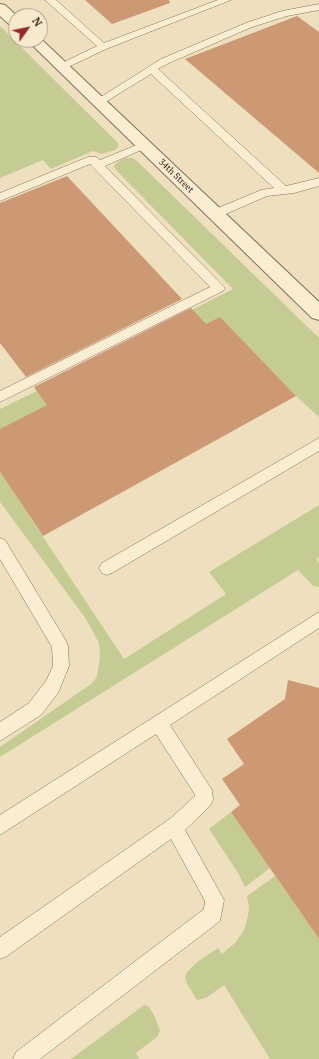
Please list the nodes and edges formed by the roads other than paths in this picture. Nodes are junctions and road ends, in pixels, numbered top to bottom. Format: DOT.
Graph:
graph roads {
  1 [pos="50,0"];
  2 [pos="226,0"];
  3 [pos="319,7"];
  4 [pos="0,8"];
  5 [pos="8,16"];
  6 [pos="103,47"];
  7 [pos="42,48"];
  8 [pos="62,67"];
  9 [pos="152,69"];
  10 [pos="98,102"];
  11 [pos="144,146"];
  12 [pos="98,165"];
  13 [pos="319,182"];
  14 [pos="284,190"];
  15 [pos="0,197"];
  16 [pos="215,214"];
  17 [pos="319,313"];
  18 [pos="0,397"];
  19 [pos="319,444"];
  20 [pos="0,545"];
  21 [pos="107,568"];
  22 [pos="319,619"];
  23 [pos="159,723"];
  24 [pos="0,732"];
  25 [pos="176,824"];
  26 [pos="0,826"];
  27 [pos="0,950"];
  28 [pos="24,1059"];
  1 -- 6 [label="lane"];
  2 -- 6 [label="lane"];
  3 -- 9 [label="lane"];
  4 -- 5 [label="street"];
  6 -- 8 [label="lane"];
  7 -- 8 [label="street, 34th Street"];
  8 -- 10 [label="street, 34th Street"];
  9 -- 10 [label="lane"];
  9 -- 14 [label="lane"];
  10 -- 11 [label="street, 34th Street"];
  11 -- 12 [label="lane"];
  11 -- 16 [label="street, 34th Street"];
  12 -- 15 [label="lane"];
  12 -- 18 [label="lane"];
  13 -- 14 [label="lane"];
  14 -- 16 [label="lane"];
  16 -- 17 [label="street, 34th Street"];
  19 -- 21 [label="lane"];
  20 -- 24 [label="lane"];
  22 -- 23 [label="lane"];
  23 -- 25 [label="lane"];
  23 -- 26 [label="lane"];
  25 -- 27 [label="lane"];
  25 -- 28 [label="lane"];
}
